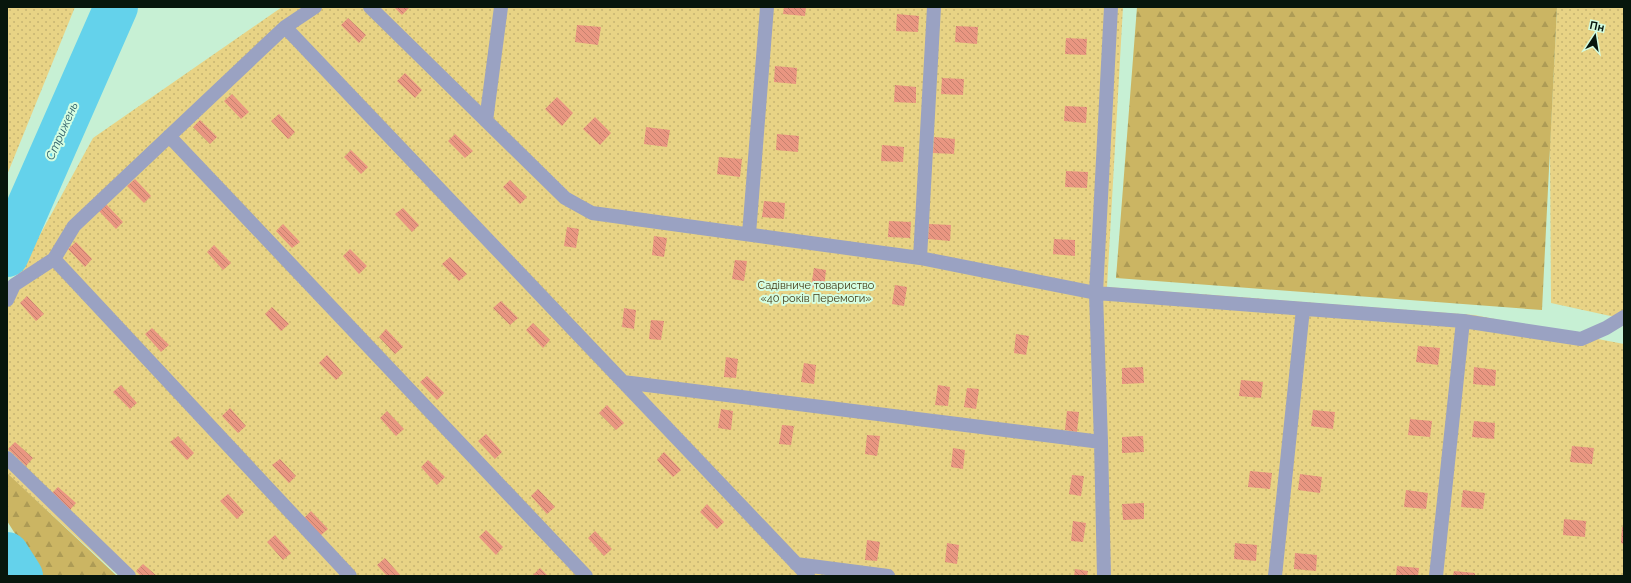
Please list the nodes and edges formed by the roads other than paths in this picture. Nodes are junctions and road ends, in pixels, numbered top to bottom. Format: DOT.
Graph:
graph roads {
  1 [pos="315,7"];
  2 [pos="370,7"];
  3 [pos="501,7"];
  4 [pos="767,7"];
  5 [pos="934,7"];
  6 [pos="1111,7"];
  7 [pos="285,27"];
  8 [pos="486,121"];
  9 [pos="169,136"];
  10 [pos="749,234"];
  11 [pos="920,258"];
  12 [pos="54,259"];
  13 [pos="1096,292"];
  14 [pos="7,300"];
  15 [pos="1303,308"];
  16 [pos="1624,317"];
  17 [pos="1463,321"];
  18 [pos="623,382"];
  19 [pos="1101,442"];
  20 [pos="7,458"];
  21 [pos="796,564"];
  22 [pos="129,576"];
  23 [pos="350,576"];
  24 [pos="586,576"];
  25 [pos="808,576"];
  26 [pos="888,576"];
  27 [pos="1104,576"];
  28 [pos="1275,576"];
  29 [pos="1436,576"];
  1 -- 7 [label="lane"];
  2 -- 8 [label="lane"];
  3 -- 8 [label="lane"];
  4 -- 10 [label="lane"];
  5 -- 11 [label="lane"];
  6 -- 13 [label="lane"];
  7 -- 9 [label="lane"];
  7 -- 18 [label="lane"];
  8 -- 10 [label="lane"];
  9 -- 12 [label="lane"];
  9 -- 24 [label="lane"];
  10 -- 11 [label="lane"];
  11 -- 13 [label="lane"];
  12 -- 14 [label="lane"];
  12 -- 23 [label="lane"];
  13 -- 15 [label="lane"];
  13 -- 19 [label="lane"];
  15 -- 17 [label="lane"];
  15 -- 28 [label="lane"];
  16 -- 17 [label="lane"];
  17 -- 29 [label="lane"];
  18 -- 19 [label="lane"];
  18 -- 21 [label="lane"];
  19 -- 27 [label="lane"];
  20 -- 22 [label="lane"];
  21 -- 25 [label="lane"];
  21 -- 26 [label="lane"];
}
